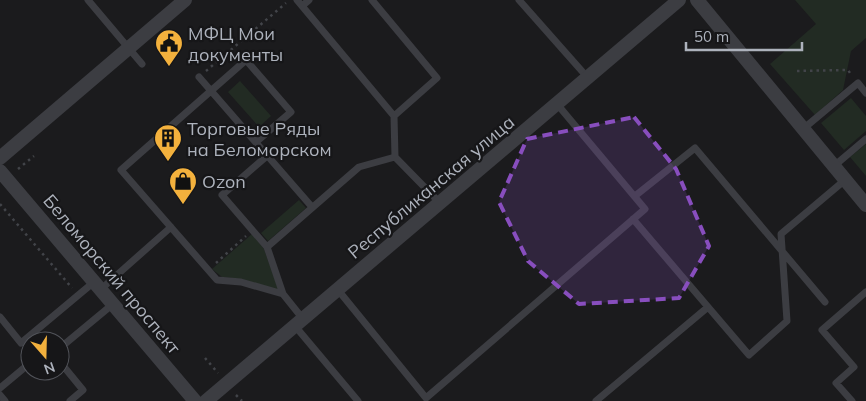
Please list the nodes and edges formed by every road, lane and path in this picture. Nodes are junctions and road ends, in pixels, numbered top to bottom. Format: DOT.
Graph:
graph roads {
  1 [pos="88,0"];
  2 [pos="185,0"];
  3 [pos="290,0"];
  4 [pos="309,0"];
  5 [pos="372,0"];
  6 [pos="519,0"];
  7 [pos="679,0"];
  8 [pos="697,0"];
  9 [pos="299,3"];
  10 [pos="128,47"];
  11 [pos="142,64"];
  12 [pos="797,71"];
  13 [pos="199,77"];
  14 [pos="588,78"];
  15 [pos="858,83"];
  16 [pos="211,90"];
  17 [pos="866,92"];
  18 [pos="557,104"];
  19 [pos="394,116"];
  20 [pos="803,129"];
  21 [pos="866,139"];
  22 [pos="256,142"];
  23 [pos="268,155"];
  24 [pos="34,156"];
  25 [pos="395,157"];
  26 [pos="0,158"];
  27 [pos="834,166"];
  28 [pos="19,168"];
  29 [pos="0,171"];
  30 [pos="845,180"];
  31 [pos="635,196"];
  32 [pos="440,203"];
  33 [pos="0,204"];
  34 [pos="866,205"];
  35 [pos="312,207"];
  36 [pos="633,219"];
  37 [pos="171,227"];
  38 [pos="252,230"];
  39 [pos="781,234"];
  40 [pos="771,238"];
  41 [pos="267,247"];
  42 [pos="782,251"];
  43 [pos="208,269"];
  44 [pos="97,286"];
  45 [pos="338,290"];
  46 [pos="866,292"];
  47 [pos="282,294"];
  48 [pos="78,296"];
  49 [pos="825,302"];
  50 [pos="113,304"];
  51 [pos="708,307"];
  52 [pos="0,317"];
  53 [pos="299,323"];
  54 [pos="70,340"];
  55 [pos="20,371"];
  56 [pos="70,374"];
  57 [pos="0,388"];
  58 [pos="0,394"];
  59 [pos="5,401"];
  60 [pos="70,401"];
  61 [pos="195,401"];
  62 [pos="206,401"];
  63 [pos="358,401"];
  64 [pos="596,401"];
  65 [pos="852,401"];
  1 -- 10 [label="lane"];
  2 -- 10 [label="street"];
  3 -- 13 [label="path"];
  4 -- 9 [label="lane"];
  5 -- 19 [label="lane"];
  6 -- 14 [label="lane"];
  7 -- 14 [label="street, Республиканская улица"];
  8 -- 20 [label="street"];
  9 -- 19 [label="lane"];
  10 -- 11 [label="lane"];
  10 -- 26 [label="street"];
  12 -- 15 [label="path"];
  13 -- 16 [label="lane"];
  14 -- 18 [label="street, Республиканская улица"];
  15 -- 17 [label="lane"];
  15 -- 20 [label="lane"];
  16 -- 22 [label="lane"];
  16 -- 22 [label="lane"];
  16 -- 37 [label="lane"];
  18 -- 31 [label="lane"];
  18 -- 32 [label="street, Республиканская улица"];
  19 -- 25 [label="lane"];
  20 -- 27 [label="street"];
  21 -- 27 [label="lane"];
  22 -- 23 [label="lane"];
  23 -- 35 [label="lane"];
  23 -- 38 [label="lane"];
  24 -- 28 [label="path"];
  25 -- 32 [label="lane"];
  25 -- 35 [label="lane"];
  27 -- 30 [label="street"];
  29 -- 44 [label="street, Беломорский проспект"];
  30 -- 34 [label="street"];
  30 -- 39 [label="lane"];
  31 -- 36 [label="lane"];
  31 -- 40 [label="lane"];
  32 -- 45 [label="street, Республиканская улица"];
  33 -- 48 [label="path"];
  35 -- 41 [label="lane"];
  36 -- 45 [label="lane"];
  36 -- 51 [label="lane"];
  37 -- 43 [label="lane"];
  37 -- 44 [label="lane"];
  38 -- 41 [label="lane"];
  38 -- 43 [label="path"];
  39 -- 40 [label="lane"];
  39 -- 42 [label="lane"];
  40 -- 42 [label="lane"];
  41 -- 47 [label="lane"];
  42 -- 49 [label="lane"];
  42 -- 51 [label="lane"];
  43 -- 47 [label="lane"];
  44 -- 48 [label="lane"];
  44 -- 50 [label="street, Беломорский проспект"];
  45 -- 53 [label="street, Республиканская улица"];
  46 -- 65 [label="lane"];
  47 -- 53 [label="lane"];
  48 -- 52 [label="lane"];
  50 -- 54 [label="lane"];
  50 -- 61 [label="street, Беломорский проспект"];
  51 -- 64 [label="lane"];
  53 -- 62 [label="street, Республиканская улица"];
  53 -- 63 [label="lane"];
  55 -- 57 [label="lane"];
  56 -- 60 [label="lane"];
  58 -- 59 [label="lane"];
}
